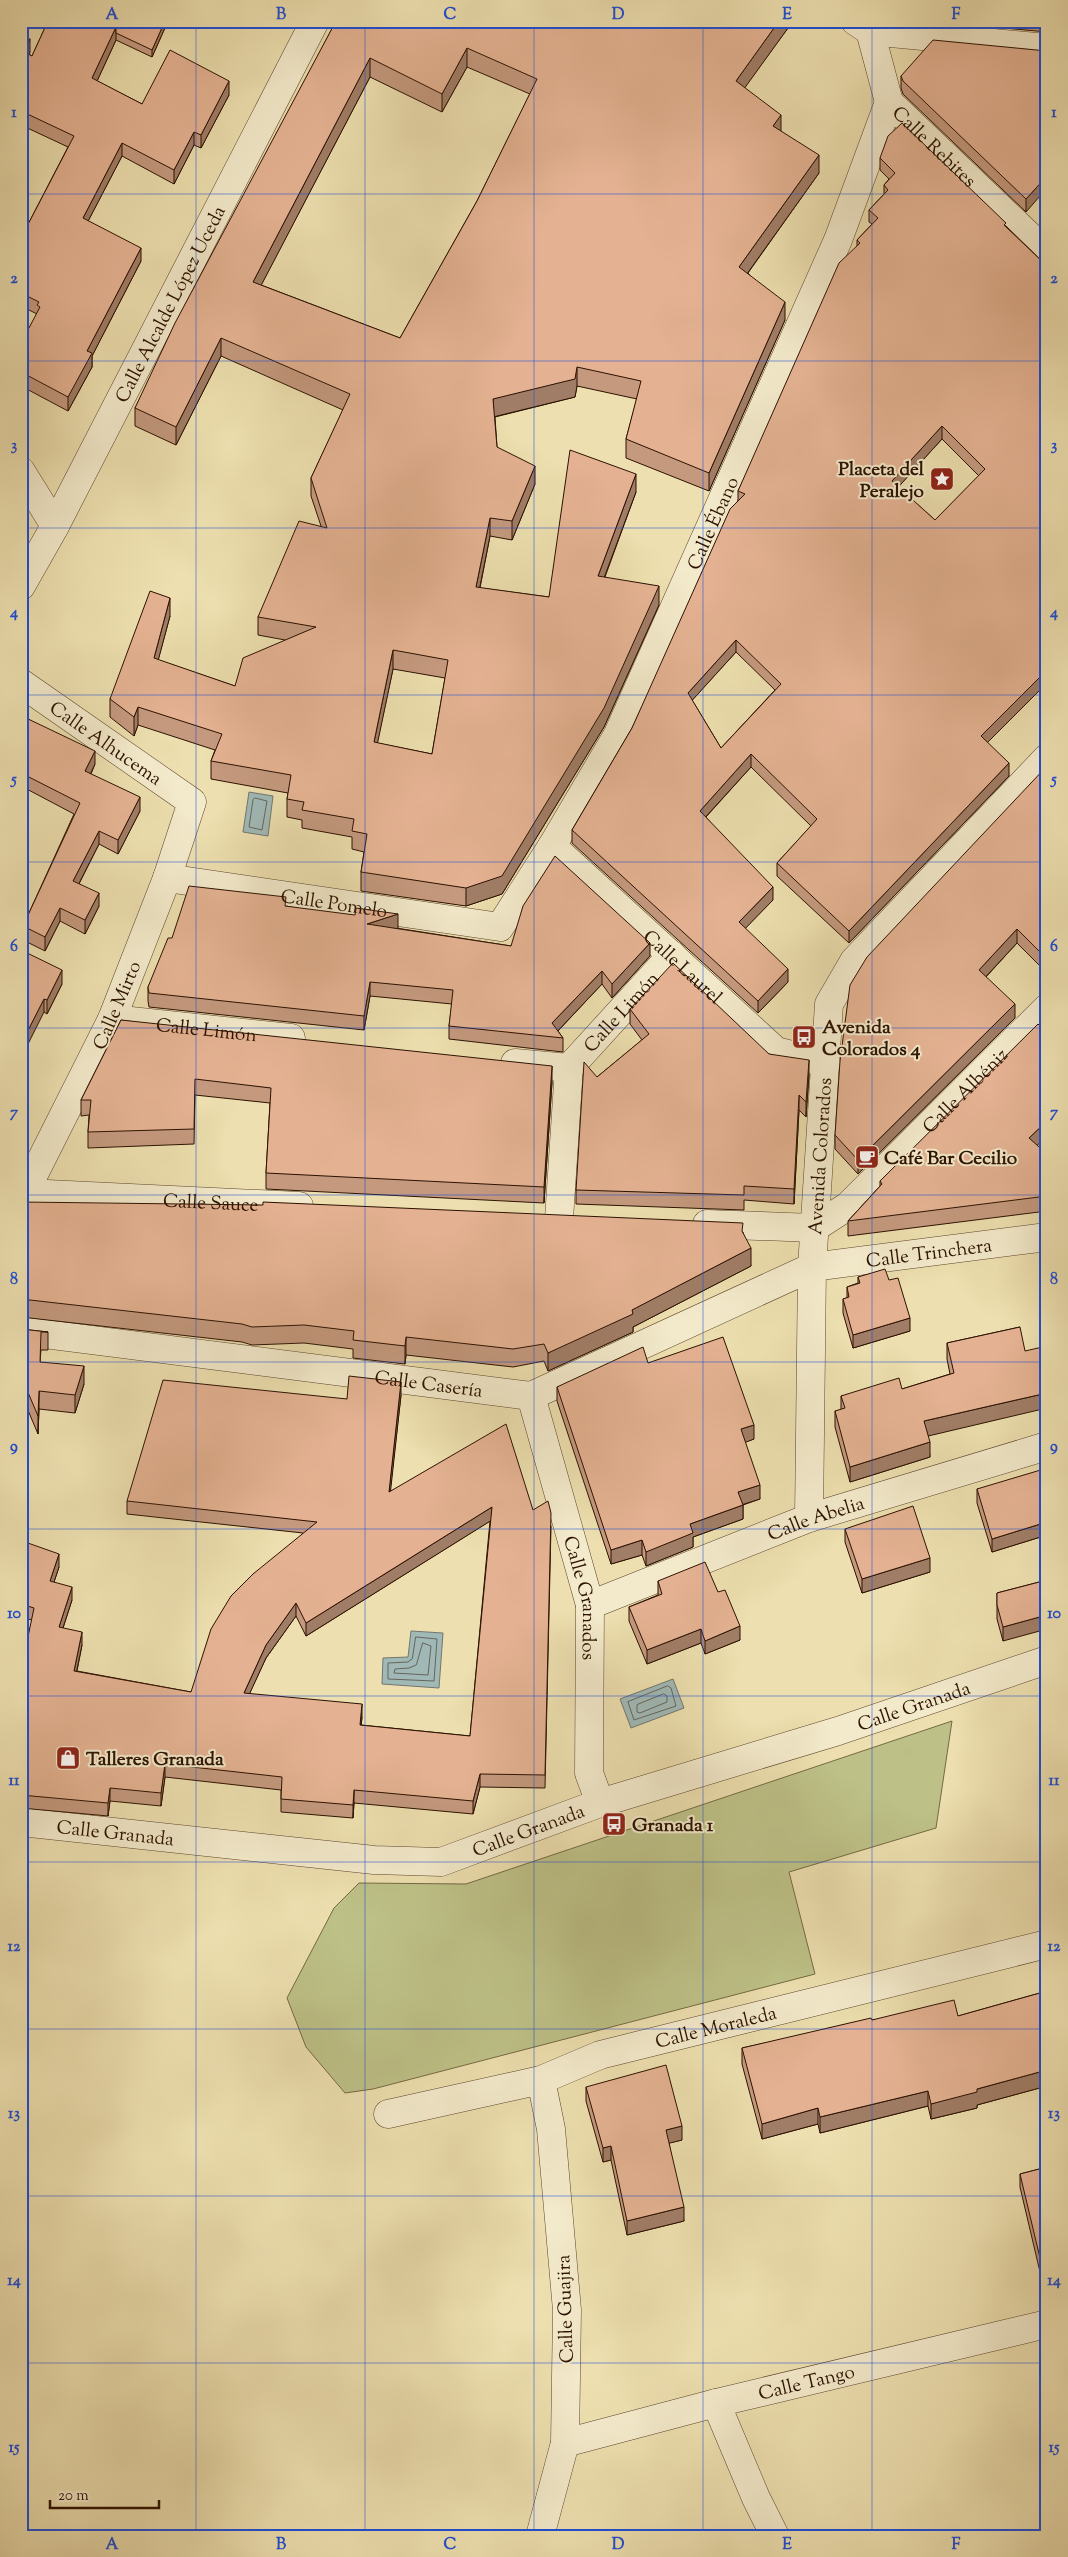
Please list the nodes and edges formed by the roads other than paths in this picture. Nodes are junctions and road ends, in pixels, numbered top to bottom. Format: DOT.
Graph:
graph roads {
  1 [pos="315,21"];
  2 [pos="863,26"];
  3 [pos="1047,48"];
  4 [pos="889,102"];
  5 [pos="1047,253"];
  6 [pos="21,471"];
  7 [pos="55,526"];
  8 [pos="21,586"];
  9 [pos="21,683"];
  10 [pos="1047,758"];
  11 [pos="192,802"];
  12 [pos="552,846"];
  13 [pos="167,878"];
  14 [pos="500,927"];
  15 [pos="672,955"];
  16 [pos="1047,1008"];
  17 [pos="112,1019"];
  18 [pos="320,1042"];
  19 [pos="489,1060"];
  20 [pos="826,1063"];
  21 [pos="568,1068"];
  22 [pos="24,1197"];
  23 [pos="322,1208"];
  24 [pos="529,1217"];
  25 [pos="559,1219"];
  26 [pos="588,1220"];
  27 [pos="687,1224"];
  28 [pos="814,1228"];
  29 [pos="1047,1237"];
  30 [pos="812,1267"];
  31 [pos="21,1331"];
  32 [pos="531,1396"];
  33 [pos="1047,1446"];
  34 [pos="809,1518"];
  35 [pos="590,1605"];
  36 [pos="1047,1660"];
  37 [pos="1009,1674"];
  38 [pos="1047,1680"];
  39 [pos="600,1804"];
  40 [pos="21,1822"];
  41 [pos="1047,1944"];
  42 [pos="541,2080"];
  43 [pos="388,2114"];
  44 [pos="1047,2324"];
  45 [pos="716,2403"];
  46 [pos="565,2443"];
  47 [pos="540,2536"];
  48 [pos="775,2536"];
  1 -- 7 [label="street, Calle Alcalde López Uceda"];
  2 -- 3 [label="street"];
  2 -- 4 [label="street, Calle Rebites"];
  4 -- 5 [label="street, Calle Rebites"];
  4 -- 12 [label="street, Calle Ébano"];
  6 -- 7 [label="street"];
  7 -- 8 [label="street, Calle Alcalde López Uceda"];
  9 -- 11 [label="street, Calle Alhucema"];
  10 -- 20 [label="street, Avenida Colorados"];
  11 -- 13 [label="street, Calle Mirto"];
  12 -- 14 [label="street, Calle Ébano"];
  12 -- 15 [label="street, Calle Laurel"];
  13 -- 14 [label="street, Calle Pomelo"];
  13 -- 17 [label="street, Calle Mirto"];
  15 -- 20 [label="street, Calle Laurel"];
  15 -- 21 [label="street, Calle Limón"];
  16 -- 28 [label="street, Calle Albéniz"];
  17 -- 18 [label="street, Calle Limón"];
  17 -- 22 [label="street, Calle Mirto"];
  19 -- 21 [label="street, Calle Limón"];
  20 -- 28 [label="street, Avenida Colorados"];
  21 -- 25 [label="street, Calle Limón"];
  22 -- 23 [label="street, Calle Sauce"];
  24 -- 25 [label="street"];
  25 -- 26 [label="street"];
  27 -- 28 [label="street"];
  28 -- 30 [label="street, Avenida Colorados"];
  29 -- 30 [label="street, Calle Trinchera"];
  30 -- 32 [label="street"];
  30 -- 34 [label="street, Avenida Colorados"];
  31 -- 32 [label="street, Calle Casería"];
  32 -- 35 [label="street, Calle Granados"];
  33 -- 34 [label="street, Calle Abelia"];
  34 -- 35 [label="street, Calle Abelia"];
  35 -- 39 [label="street, Calle Granados"];
  36 -- 37 [label="street, Calle Granada"];
  37 -- 38 [label="street"];
  37 -- 39 [label="street, Calle Granada"];
  39 -- 40 [label="street, Calle Granada"];
  41 -- 42 [label="street, Calle Moraleda"];
  42 -- 43 [label="street, Calle Moraleda"];
  42 -- 46 [label="street, Calle Guajira"];
  44 -- 45 [label="street, Calle Tango"];
  45 -- 46 [label="street, Calle Tango"];
  45 -- 48 [label="street"];
  46 -- 47 [label="street, Calle Guajira"];
}
